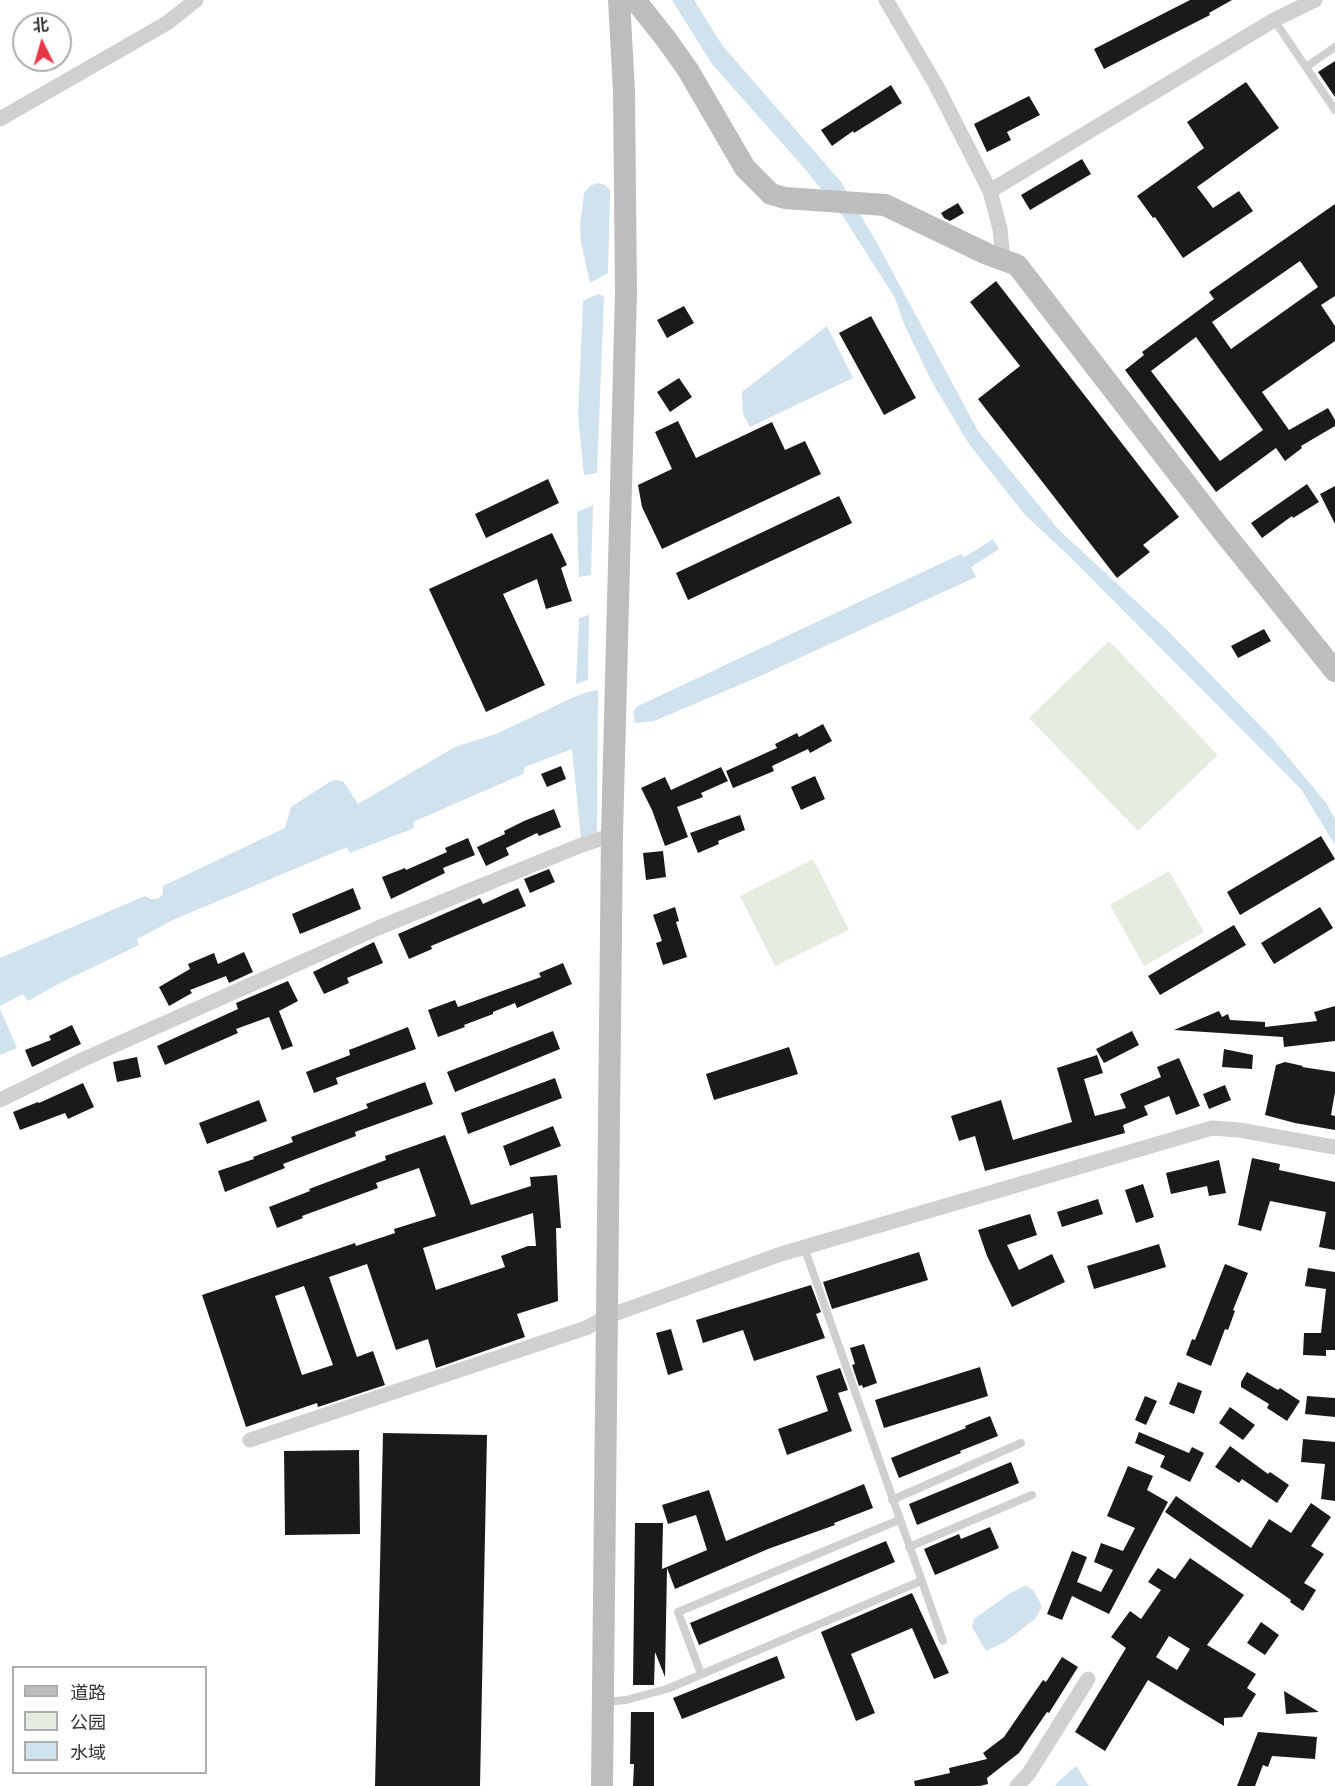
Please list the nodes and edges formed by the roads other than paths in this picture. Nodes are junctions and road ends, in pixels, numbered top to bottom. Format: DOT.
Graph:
graph roads {
  1 [pos="196,0"];
  2 [pos="619,0"];
  3 [pos="635,0"];
  4 [pos="886,0"];
  5 [pos="1316,0"];
  6 [pos="1274,20"];
  7 [pos="1335,47"];
  8 [pos="1306,68"];
  9 [pos="1335,109"];
  10 [pos="0,119"];
  11 [pos="990,191"];
  12 [pos="1003,260"];
  13 [pos="1335,671"];
  14 [pos="612,835"];
  15 [pos="0,1100"];
  16 [pos="1335,1147"];
  17 [pos="804,1248"];
  18 [pos="606,1317"];
  19 [pos="250,1440"];
  20 [pos="1021,1443"];
  21 [pos="1032,1495"];
  22 [pos="892,1500"];
  23 [pos="899,1520"];
  24 [pos="909,1547"];
  25 [pos="921,1581"];
  26 [pos="943,1641"];
  27 [pos="702,1674"];
  28 [pos="1088,1678"];
  29 [pos="603,1702"];
  30 [pos="602,1786"];
  31 [pos="1017,1786"];
  1 -- 10 [label="street"];
  2 -- 14 [label="street"];
  3 -- 12 [label="street"];
  4 -- 11 [label="street"];
  5 -- 6 [label="street"];
  6 -- 8 [label="lane"];
  6 -- 11 [label="street"];
  7 -- 8 [label="lane"];
  8 -- 9 [label="lane"];
  11 -- 12 [label="street"];
  12 -- 13 [label="street"];
  14 -- 15 [label="street"];
  14 -- 18 [label="street"];
  16 -- 17 [label="street"];
  17 -- 18 [label="street"];
  17 -- 22 [label="lane"];
  18 -- 19 [label="street"];
  18 -- 29 [label="street"];
  20 -- 22 [label="lane"];
  21 -- 24 [label="lane"];
  22 -- 23 [label="lane"];
  23 -- 24 [label="lane"];
  23 -- 27 [label="lane"];
  24 -- 25 [label="lane"];
  25 -- 26 [label="lane"];
  25 -- 27 [label="lane"];
  27 -- 29 [label="lane"];
  28 -- 31 [label="street"];
  29 -- 30 [label="street"];
}
